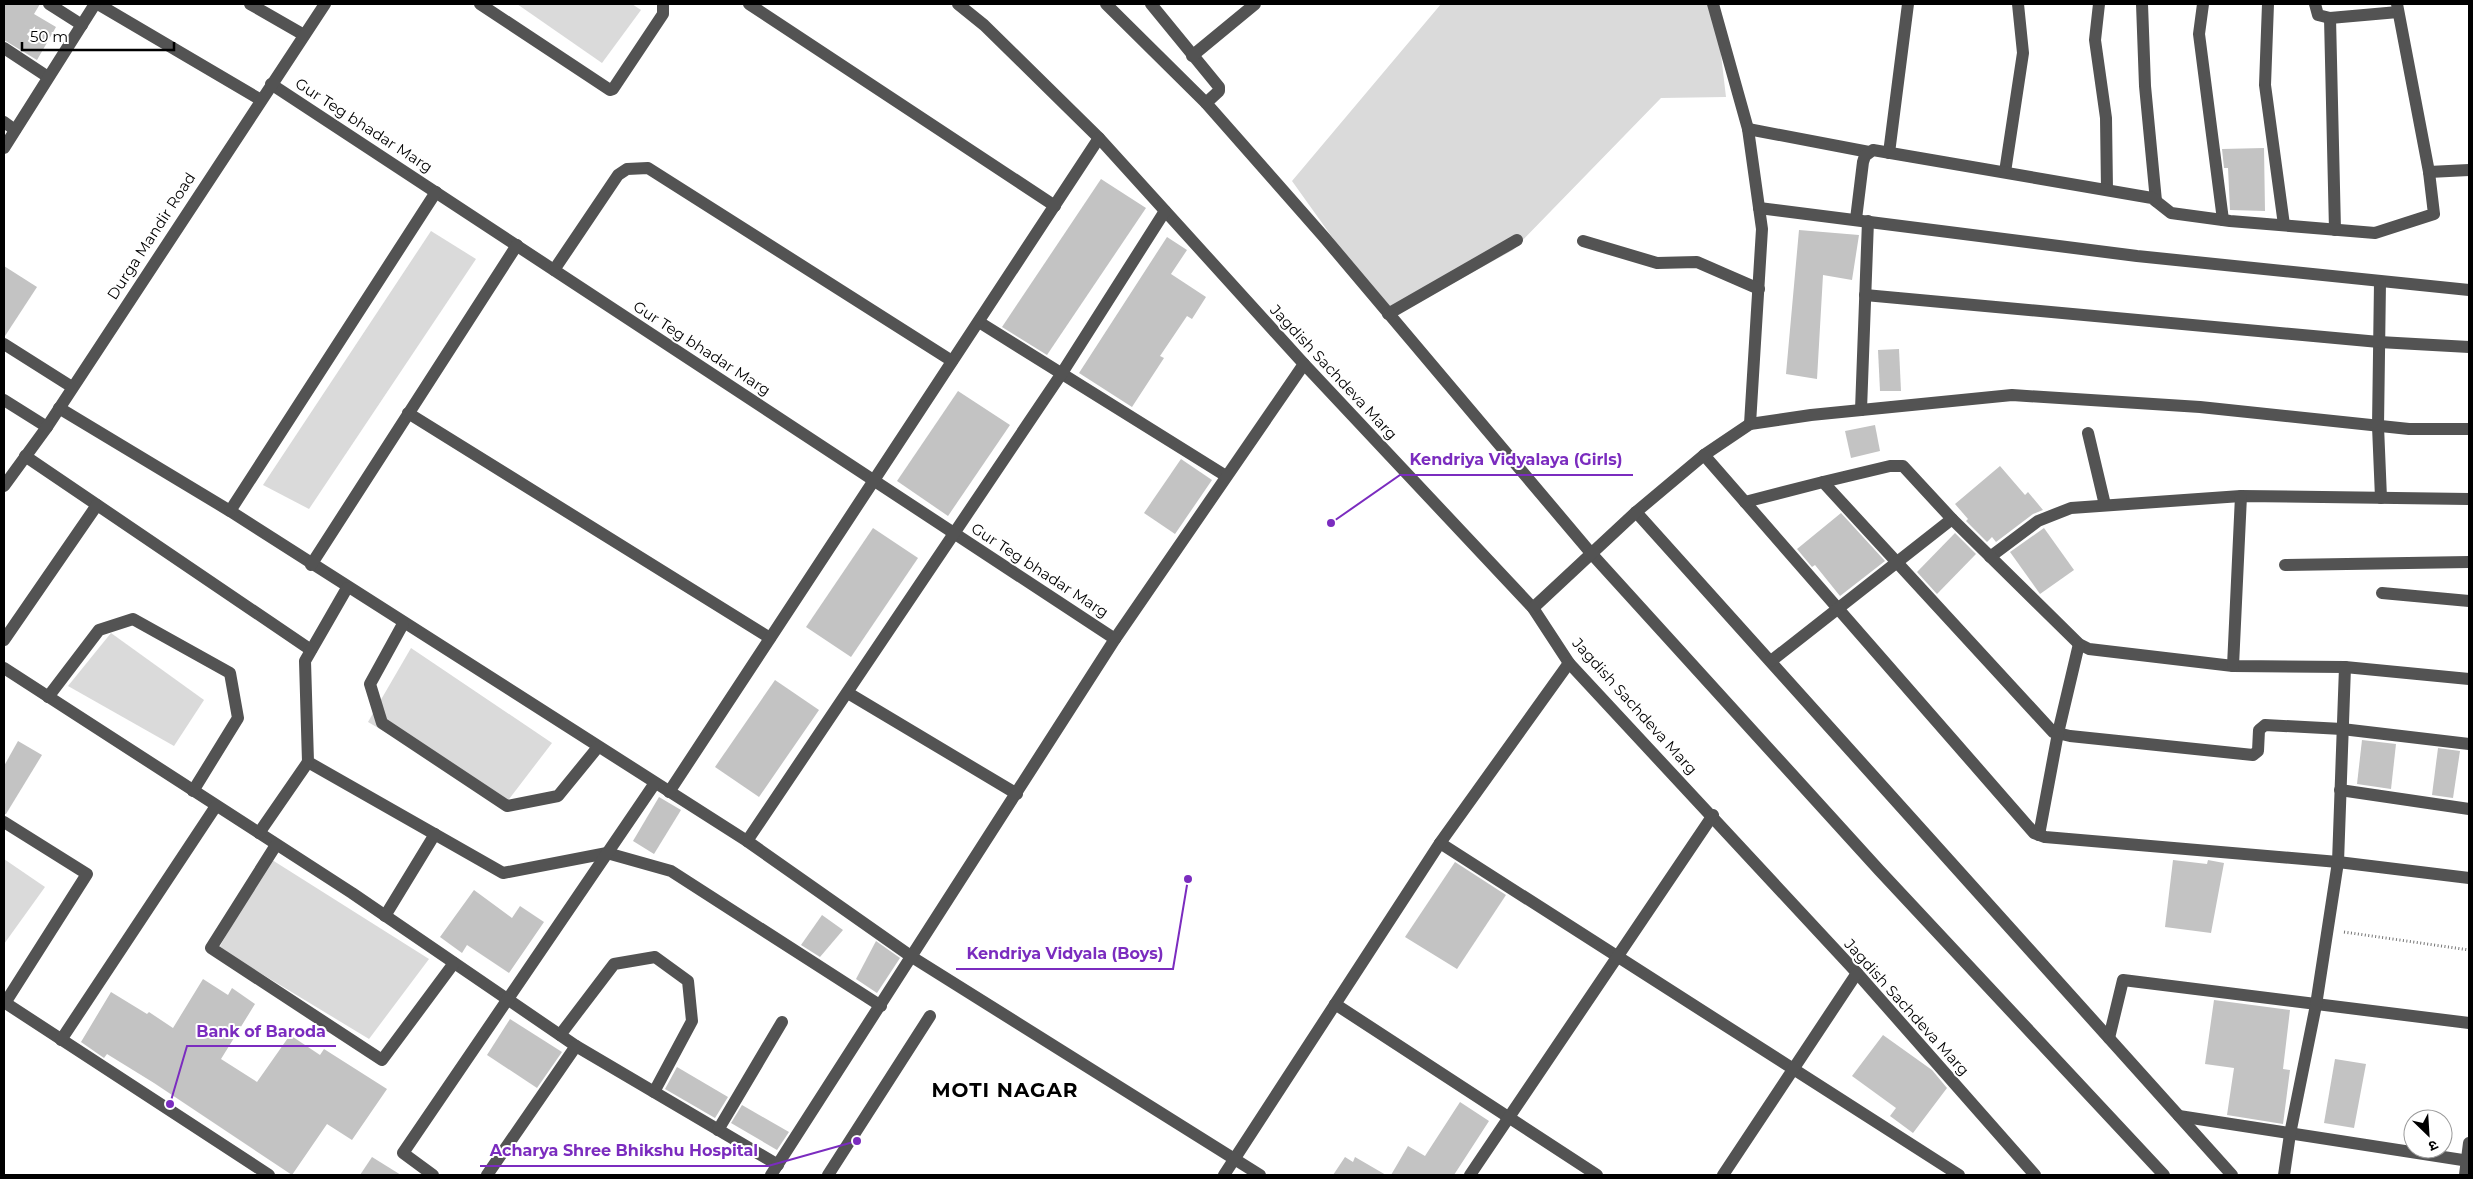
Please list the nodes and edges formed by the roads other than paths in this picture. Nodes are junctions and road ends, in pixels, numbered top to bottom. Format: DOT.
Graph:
graph roads {
  1 [pos="49,4"];
  2 [pos="97,4"];
  3 [pos="250,4"];
  4 [pos="325,4"];
  5 [pos="480,4"];
  6 [pos="750,4"];
  7 [pos="958,4"];
  8 [pos="1106,4"];
  9 [pos="1151,4"];
  10 [pos="1255,4"];
  11 [pos="1713,4"];
  12 [pos="1908,4"];
  13 [pos="2018,4"];
  14 [pos="2099,4"];
  15 [pos="2142,4"];
  16 [pos="2203,4"];
  17 [pos="2268,4"];
  18 [pos="2315,4"];
  19 [pos="665,5"];
  20 [pos="2398,8"];
  21 [pos="2330,18"];
  22 [pos="82,25"];
  23 [pos="304,35"];
  24 [pos="4,48"];
  25 [pos="1192,56"];
  26 [pos="48,77"];
  27 [pos="272,84"];
  28 [pos="261,100"];
  29 [pos="1206,103"];
  30 [pos="4,122"];
  31 [pos="1748,129"];
  32 [pos="15,130"];
  33 [pos="1099,138"];
  34 [pos="4,148"];
  35 [pos="1869,152"];
  36 [pos="1889,153"];
  37 [pos="2469,170"];
  38 [pos="2005,172"];
  39 [pos="2429,172"];
  40 [pos="2107,190"];
  41 [pos="436,192"];
  42 [pos="2156,201"];
  43 [pos="1055,206"];
  44 [pos="1759,208"];
  45 [pos="1165,211"];
  46 [pos="1862,220"];
  47 [pos="2223,220"];
  48 [pos="2284,226"];
  49 [pos="2335,230"];
  50 [pos="1517,240"];
  51 [pos="1582,241"];
  52 [pos="517,245"];
  53 [pos="554,270"];
  54 [pos="2380,282"];
  55 [pos="1758,289"];
  56 [pos="2469,290"];
  57 [pos="1865,295"];
  58 [pos="1388,314"];
  59 [pos="979,322"];
  60 [pos="2379,342"];
  61 [pos="4,344"];
  62 [pos="2469,347"];
  63 [pos="952,362"];
  64 [pos="1304,364"];
  65 [pos="1062,373"];
  66 [pos="72,387"];
  67 [pos="4,400"];
  68 [pos="59,408"];
  69 [pos="1861,410"];
  70 [pos="408,413"];
  71 [pos="1750,424"];
  72 [pos="2378,426"];
  73 [pos="47,427"];
  74 [pos="2469,429"];
  75 [pos="2088,433"];
  76 [pos="1704,455"];
  77 [pos="25,456"];
  78 [pos="1226,476"];
  79 [pos="874,480"];
  80 [pos="1823,482"];
  81 [pos="4,486"];
  82 [pos="2241,496"];
  83 [pos="2381,498"];
  84 [pos="2469,499"];
  85 [pos="1745,502"];
  86 [pos="98,505"];
  87 [pos="2105,505"];
  88 [pos="230,511"];
  89 [pos="1636,512"];
  90 [pos="1952,519"];
  91 [pos="955,534"];
  92 [pos="1590,552"];
  93 [pos="1990,557"];
  94 [pos="1895,562"];
  95 [pos="2469,562"];
  96 [pos="2285,564"];
  97 [pos="311,565"];
  98 [pos="347,588"];
  99 [pos="2382,593"];
  100 [pos="2469,601"];
  101 [pos="1532,608"];
  102 [pos="1837,608"];
  103 [pos="403,624"];
  104 [pos="770,638"];
  105 [pos="1115,639"];
  106 [pos="4,640"];
  107 [pos="2079,644"];
  108 [pos="311,650"];
  109 [pos="1771,661"];
  110 [pos="1569,663"];
  111 [pos="2233,666"];
  112 [pos="2345,667"];
  113 [pos="4,668"];
  114 [pos="2469,679"];
  115 [pos="848,692"];
  116 [pos="48,697"];
  117 [pos="2342,729"];
  118 [pos="2058,733"];
  119 [pos="2469,744"];
  120 [pos="598,747"];
  121 [pos="308,762"];
  122 [pos="655,783"];
  123 [pos="2340,790"];
  124 [pos="193,791"];
  125 [pos="669,792"];
  126 [pos="1017,794"];
  127 [pos="216,806"];
  128 [pos="2469,809"];
  129 [pos="1713,816"];
  130 [pos="4,822"];
  131 [pos="259,834"];
  132 [pos="435,834"];
  133 [pos="2040,835"];
  134 [pos="747,841"];
  135 [pos="1440,843"];
  136 [pos="276,845"];
  137 [pos="607,852"];
  138 [pos="2338,862"];
  139 [pos="2469,878"];
  140 [pos="385,916"];
  141 [pos="912,957"];
  142 [pos="1618,957"];
  143 [pos="454,963"];
  144 [pos="1857,973"];
  145 [pos="507,998"];
  146 [pos="4,1003"];
  147 [pos="1335,1004"];
  148 [pos="2316,1005"];
  149 [pos="881,1006"];
  150 [pos="930,1016"];
  151 [pos="782,1022"];
  152 [pos="2469,1022"];
  153 [pos="560,1035"];
  154 [pos="2110,1038"];
  155 [pos="61,1040"];
  156 [pos="576,1046"];
  157 [pos="1794,1070"];
  158 [pos="654,1092"];
  159 [pos="2179,1116"];
  160 [pos="1509,1118"];
  161 [pos="718,1130"];
  162 [pos="2290,1134"];
  163 [pos="2469,1144"];
  164 [pos="1235,1159"];
  165 [pos="2468,1161"];
  166 [pos="774,1170"];
  167 [pos="1955,1174"];
  168 [pos="269,1175"];
  169 [pos="433,1175"];
  170 [pos="486,1175"];
  171 [pos="828,1175"];
  172 [pos="1224,1175"];
  173 [pos="1260,1175"];
  174 [pos="1470,1175"];
  175 [pos="1597,1175"];
  176 [pos="1723,1175"];
  177 [pos="2035,1175"];
  178 [pos="2164,1175"];
  179 [pos="2232,1175"];
  180 [pos="2284,1175"];
  181 [pos="2465,1175"];
  1 -- 22 [label="street"];
  2 -- 22 [label="street"];
  2 -- 28 [label="street"];
  3 -- 23 [label="street"];
  4 -- 23 [label="street, Durga Mandir Road"];
  5 -- 19 [label="street"];
  6 -- 43 [label="street"];
  7 -- 33 [label="street, Jagdish Sachdeva Marg"];
  8 -- 29 [label="street"];
  9 -- 25 [label="street"];
  10 -- 25 [label="street"];
  11 -- 31 [label="street"];
  12 -- 36 [label="street"];
  13 -- 38 [label="street"];
  14 -- 40 [label="street"];
  15 -- 42 [label="street"];
  16 -- 47 [label="street"];
  17 -- 48 [label="street"];
  18 -- 21 [label="street"];
  20 -- 21 [label="street"];
  20 -- 39 [label="street"];
  21 -- 49 [label="street"];
  22 -- 26 [label="street"];
  23 -- 27 [label="street, Durga Mandir Road"];
  24 -- 26 [label="street"];
  25 -- 29 [label="street"];
  26 -- 32 [label="street"];
  27 -- 28 [label="street, Durga Mandir Road"];
  27 -- 41 [label="street, Gur Teg bhadar Marg"];
  28 -- 66 [label="street, Durga Mandir Road"];
  29 -- 58 [label="street"];
  30 -- 32 [label="street"];
  31 -- 35 [label="street"];
  31 -- 44 [label="street"];
  32 -- 34 [label="street"];
  33 -- 43 [label="street"];
  33 -- 45 [label="street, Jagdish Sachdeva Marg"];
  35 -- 36 [label="street"];
  35 -- 46 [label="street"];
  36 -- 38 [label="street"];
  37 -- 39 [label="street"];
  38 -- 40 [label="street"];
  39 -- 49 [label="street"];
  40 -- 42 [label="street"];
  41 -- 52 [label="street, Gur Teg bhadar Marg"];
  41 -- 88 [label="street"];
  42 -- 47 [label="street"];
  43 -- 59 [label="street"];
  44 -- 46 [label="street"];
  44 -- 55 [label="street"];
  45 -- 64 [label="street, Jagdish Sachdeva Marg"];
  45 -- 65 [label="street"];
  46 -- 54 [label="street"];
  46 -- 57 [label="street"];
  47 -- 48 [label="street"];
  48 -- 49 [label="street"];
  50 -- 58 [label="street"];
  51 -- 55 [label="street"];
  52 -- 53 [label="street, Gur Teg bhadar Marg"];
  52 -- 70 [label="street"];
  53 -- 63 [label="street"];
  53 -- 79 [label="street, Gur Teg bhadar Marg"];
  54 -- 56 [label="street"];
  54 -- 60 [label="street"];
  55 -- 71 [label="street"];
  57 -- 60 [label="street"];
  57 -- 69 [label="street"];
  58 -- 92 [label="street"];
  59 -- 63 [label="street"];
  59 -- 65 [label="street"];
  60 -- 62 [label="street"];
  60 -- 72 [label="street"];
  61 -- 66 [label="street"];
  63 -- 79 [label="street"];
  64 -- 78 [label="street"];
  64 -- 101 [label="street, Jagdish Sachdeva Marg"];
  65 -- 78 [label="street"];
  65 -- 91 [label="street"];
  66 -- 68 [label="street, Durga Mandir Road"];
  67 -- 73 [label="street"];
  68 -- 73 [label="street, Durga Mandir Road"];
  68 -- 88 [label="street"];
  69 -- 71 [label="street"];
  69 -- 72 [label="street"];
  70 -- 97 [label="street"];
  70 -- 104 [label="street"];
  71 -- 76 [label="street"];
  72 -- 74 [label="street"];
  72 -- 83 [label="street"];
  73 -- 77 [label="street, Durga Mandir Road"];
  75 -- 87 [label="street"];
  76 -- 85 [label="street"];
  76 -- 89 [label="street"];
  77 -- 81 [label="street, Durga Mandir Road"];
  77 -- 86 [label="street"];
  78 -- 105 [label="street"];
  79 -- 91 [label="street, Gur Teg bhadar Marg"];
  79 -- 104 [label="street"];
  80 -- 85 [label="street"];
  80 -- 90 [label="street"];
  80 -- 94 [label="street"];
  82 -- 83 [label="street"];
  82 -- 87 [label="street"];
  82 -- 111 [label="street"];
  83 -- 84 [label="street"];
  85 -- 102 [label="street"];
  86 -- 106 [label="street"];
  86 -- 108 [label="street"];
  87 -- 93 [label="street"];
  88 -- 97 [label="street"];
  89 -- 92 [label="street"];
  89 -- 109 [label="street"];
  90 -- 93 [label="street"];
  90 -- 94 [label="street"];
  91 -- 105 [label="street, Gur Teg bhadar Marg"];
  91 -- 115 [label="street"];
  92 -- 101 [label="street"];
  92 -- 178 [label="street"];
  93 -- 107 [label="street"];
  94 -- 102 [label="street"];
  94 -- 118 [label="street"];
  95 -- 96 [label="street"];
  97 -- 98 [label="street"];
  98 -- 103 [label="street"];
  98 -- 108 [label="street"];
  99 -- 100 [label="street"];
  101 -- 110 [label="street, Jagdish Sachdeva Marg"];
  102 -- 109 [label="street"];
  102 -- 133 [label="street"];
  103 -- 120 [label="street"];
  103 -- 120 [label="street"];
  104 -- 125 [label="street"];
  105 -- 126 [label="street"];
  107 -- 111 [label="street"];
  107 -- 118 [label="street"];
  108 -- 121 [label="street"];
  109 -- 154 [label="street"];
  110 -- 129 [label="street, Jagdish Sachdeva Marg"];
  110 -- 135 [label="street"];
  111 -- 112 [label="street"];
  112 -- 114 [label="street"];
  112 -- 117 [label="street"];
  113 -- 116 [label="street"];
  115 -- 126 [label="street"];
  115 -- 134 [label="street"];
  116 -- 124 [label="street"];
  116 -- 124 [label="street"];
  117 -- 118 [label="street"];
  117 -- 119 [label="street"];
  117 -- 123 [label="street"];
  118 -- 133 [label="street"];
  120 -- 122 [label="street"];
  121 -- 131 [label="street"];
  121 -- 132 [label="street"];
  122 -- 125 [label="street"];
  122 -- 137 [label="street"];
  123 -- 128 [label="street"];
  123 -- 138 [label="street"];
  124 -- 127 [label="street"];
  125 -- 134 [label="street"];
  126 -- 141 [label="street"];
  127 -- 131 [label="street"];
  127 -- 155 [label="street"];
  129 -- 142 [label="street"];
  129 -- 144 [label="street, Jagdish Sachdeva Marg"];
  130 -- 146 [label="street"];
  131 -- 136 [label="street"];
  132 -- 137 [label="street"];
  132 -- 140 [label="street"];
  133 -- 138 [label="street"];
  134 -- 141 [label="street"];
  135 -- 142 [label="street"];
  135 -- 147 [label="street"];
  136 -- 140 [label="street"];
  136 -- 143 [label="street"];
  137 -- 145 [label="street"];
  137 -- 149 [label="street"];
  138 -- 139 [label="street"];
  138 -- 148 [label="street"];
  140 -- 143 [label="street"];
  141 -- 149 [label="street"];
  141 -- 164 [label="street"];
  142 -- 157 [label="street"];
  142 -- 160 [label="street"];
  143 -- 145 [label="street"];
  144 -- 157 [label="street"];
  144 -- 177 [label="street, Jagdish Sachdeva Marg"];
  145 -- 153 [label="street"];
  145 -- 169 [label="street"];
  146 -- 155 [label="street"];
  147 -- 160 [label="street"];
  147 -- 164 [label="street"];
  148 -- 152 [label="street"];
  148 -- 154 [label="street"];
  148 -- 162 [label="street"];
  149 -- 166 [label="street"];
  150 -- 171 [label="street"];
  151 -- 161 [label="street"];
  153 -- 156 [label="street"];
  153 -- 158 [label="street"];
  154 -- 159 [label="street"];
  155 -- 168 [label="street"];
  156 -- 158 [label="street"];
  156 -- 170 [label="street"];
  157 -- 167 [label="street"];
  157 -- 176 [label="street"];
  158 -- 161 [label="street"];
  159 -- 162 [label="street"];
  159 -- 179 [label="street"];
  160 -- 174 [label="street"];
  160 -- 175 [label="street"];
  161 -- 166 [label="street"];
  162 -- 165 [label="street"];
  162 -- 180 [label="street"];
  163 -- 165 [label="street"];
  164 -- 172 [label="street"];
  164 -- 173 [label="street"];
  165 -- 181 [label="street"];
}
